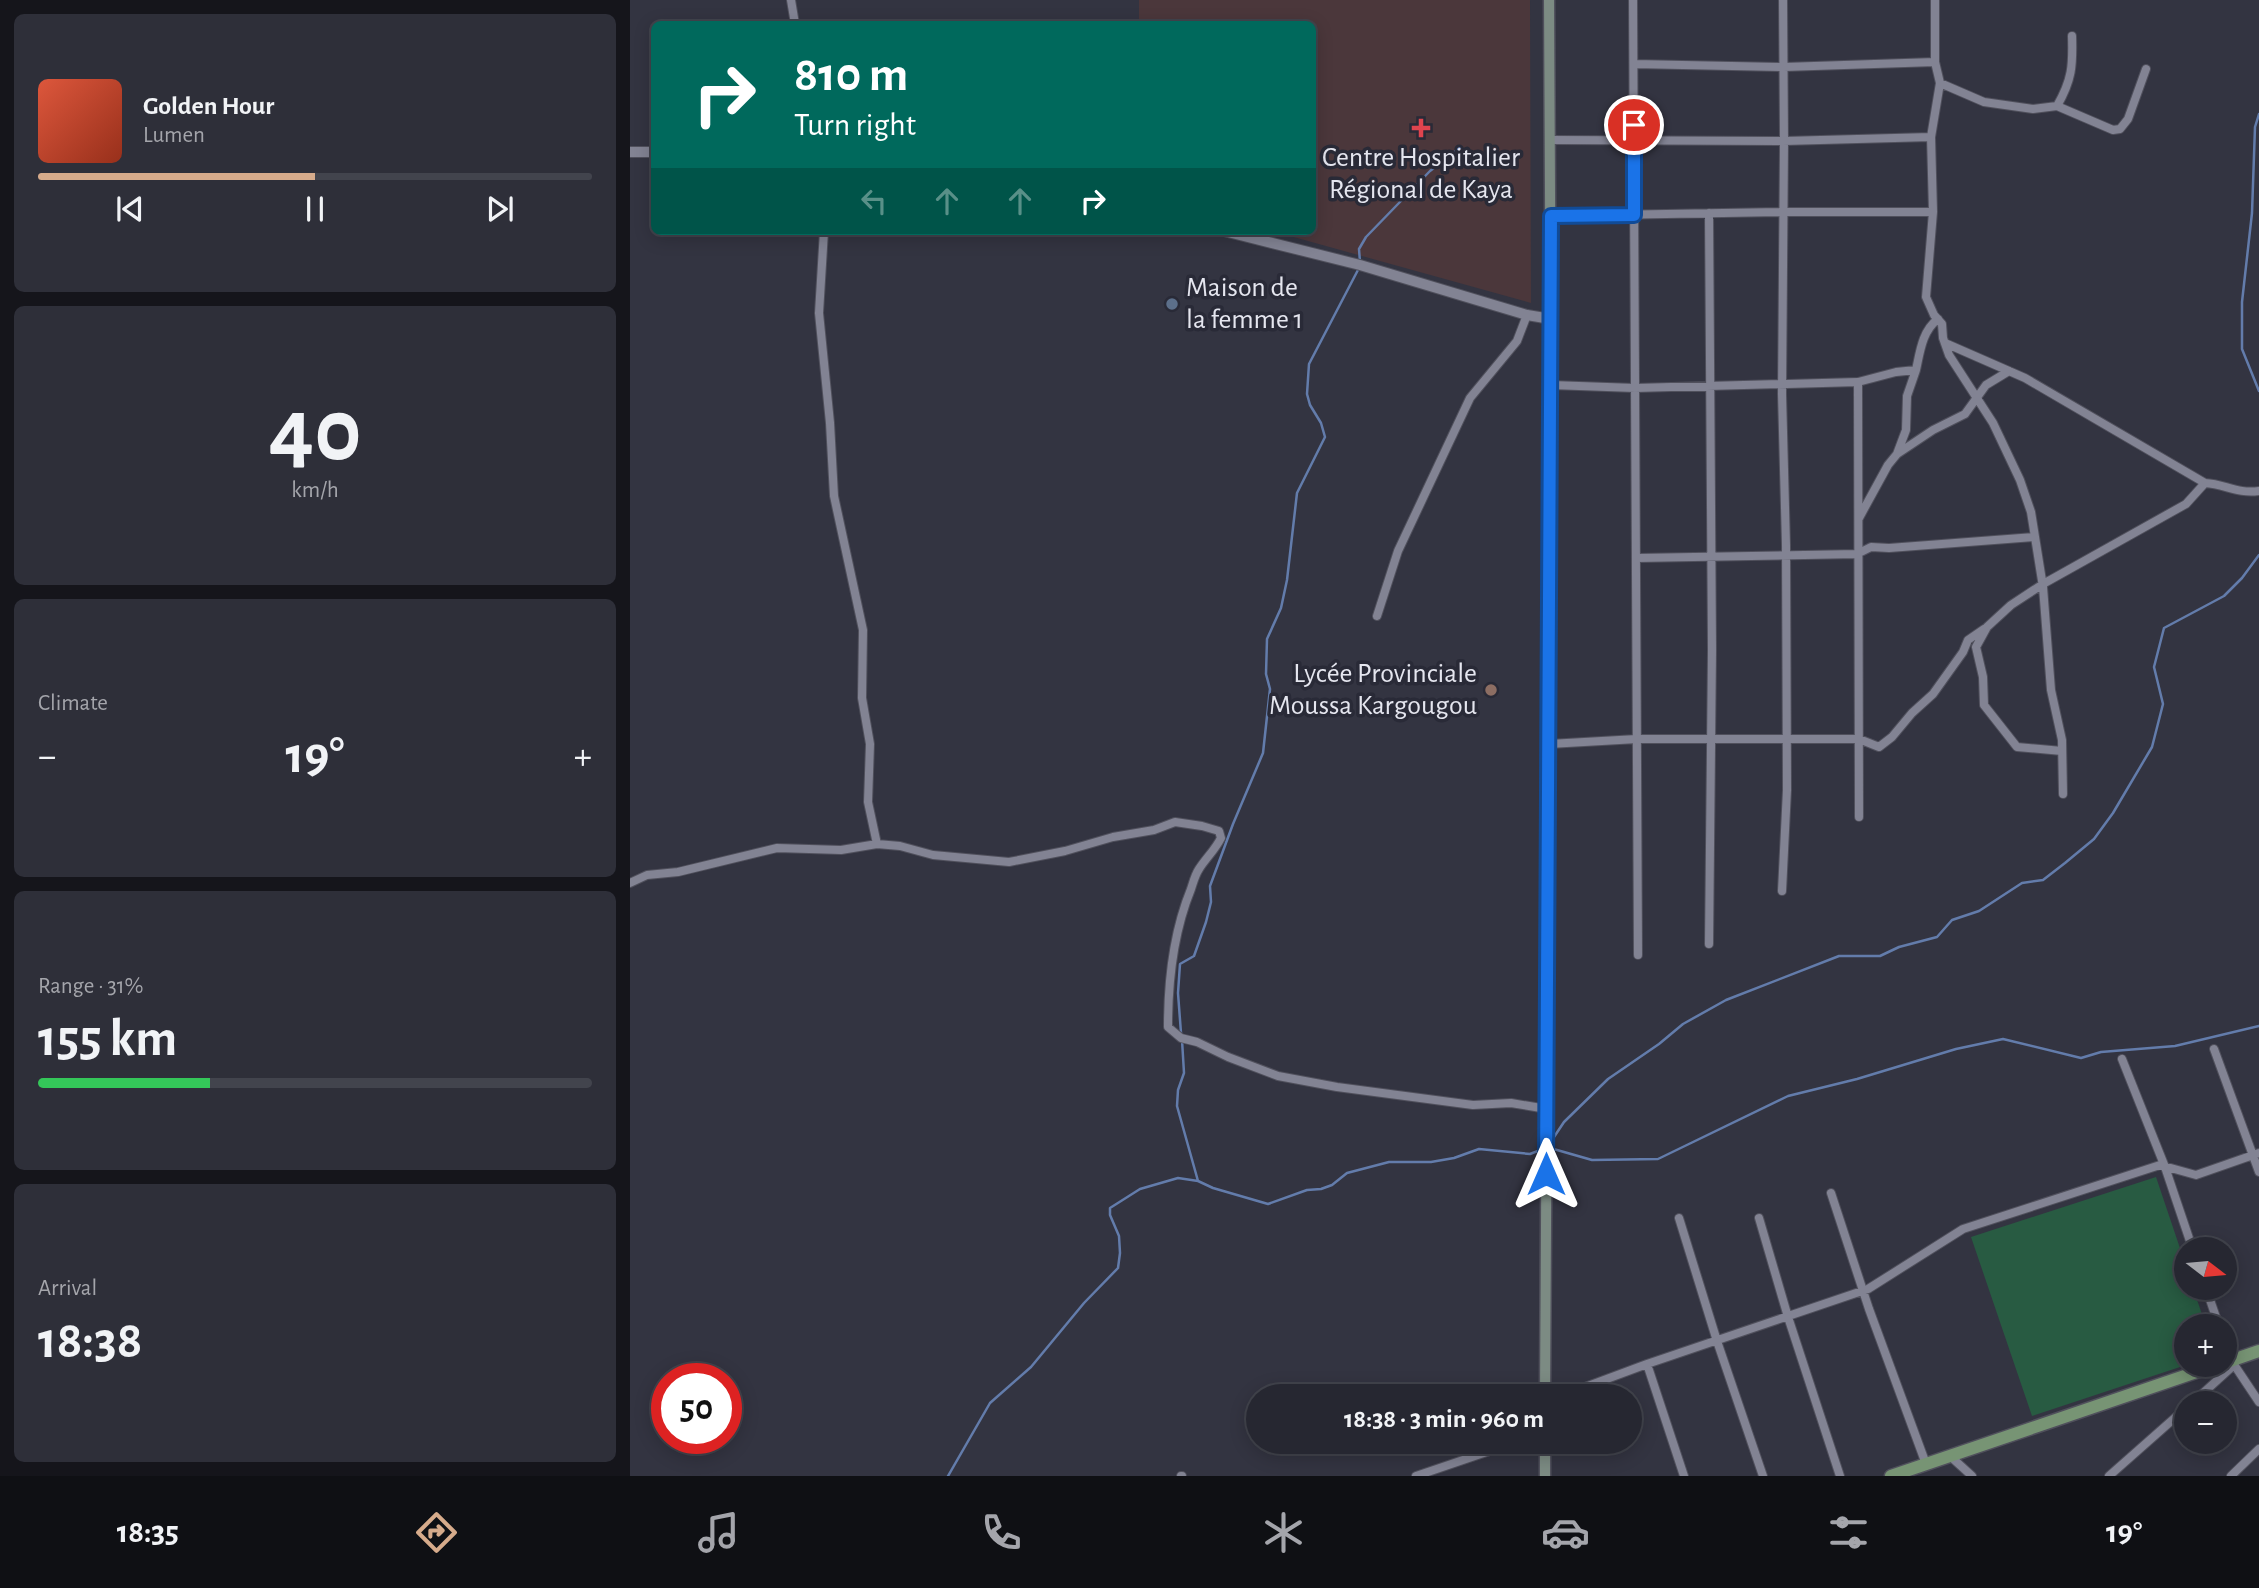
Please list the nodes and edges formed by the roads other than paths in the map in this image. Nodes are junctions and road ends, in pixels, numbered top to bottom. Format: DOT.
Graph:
graph roads {
  1 [pos="791,0"];
  2 [pos="1549,0"];
  3 [pos="1633,0"];
  4 [pos="1783,0"];
  5 [pos="1935,0"];
  6 [pos="795,21"];
  7 [pos="2072,36"];
  8 [pos="1935,62"];
  9 [pos="1633,64"];
  10 [pos="1784,67"];
  11 [pos="2146,69"];
  12 [pos="1940,83"];
  13 [pos="2057,106"];
  14 [pos="1931,137"];
  15 [pos="1550,140"];
  16 [pos="1634,141"];
  17 [pos="1784,141"];
  18 [pos="630,152"];
  19 [pos="651,152"];
  20 [pos="1784,212"];
  21 [pos="1933,212"];
  22 [pos="1709,213"];
  23 [pos="1634,215"];
  24 [pos="1551,216"];
  25 [pos="824,235"];
  26 [pos="1240,235"];
  27 [pos="1527,315"];
  28 [pos="1551,318"];
  29 [pos="1938,319"];
  30 [pos="1945,343"];
  31 [pos="1916,370"];
  32 [pos="2009,371"];
  33 [pos="1858,382"];
  34 [pos="1782,384"];
  35 [pos="1551,385"];
  36 [pos="1711,386"];
  37 [pos="1635,388"];
  38 [pos="1977,399"];
  39 [pos="1897,454"];
  40 [pos="2205,483"];
  41 [pos="2259,491"];
  42 [pos="1857,521"];
  43 [pos="2035,537"];
  44 [pos="1857,554"];
  45 [pos="1786,555"];
  46 [pos="1711,556"];
  47 [pos="1637,558"];
  48 [pos="2043,584"];
  49 [pos="1377,616"];
  50 [pos="1987,627"];
  51 [pos="1637,739"];
  52 [pos="1711,739"];
  53 [pos="1787,739"];
  54 [pos="1859,739"];
  55 [pos="1549,744"];
  56 [pos="2062,751"];
  57 [pos="2063,794"];
  58 [pos="1859,817"];
  59 [pos="877,844"];
  60 [pos="630,883"];
  61 [pos="1782,891"];
  62 [pos="1709,944"];
  63 [pos="1637,955"];
  64 [pos="2214,1049"];
  65 [pos="2122,1059"];
  66 [pos="1547,1109"];
  67 [pos="2256,1154"];
  68 [pos="2165,1167"];
  69 [pos="2259,1172"];
  70 [pos="1831,1193"];
  71 [pos="1679,1218"];
  72 [pos="1759,1218"];
  73 [pos="2189,1237"];
  74 [pos="1863,1291"];
  75 [pos="1788,1317"];
  76 [pos="1717,1340"];
  77 [pos="2259,1351"];
  78 [pos="2237,1360"];
  79 [pos="1647,1364"];
  80 [pos="2237,1372"];
  81 [pos="2182,1377"];
  82 [pos="2217,1377"];
  83 [pos="1545,1384"];
  84 [pos="1593,1384"];
  85 [pos="2203,1391"];
  86 [pos="2259,1402"];
  87 [pos="2174,1419"];
  88 [pos="2259,1449"];
  89 [pos="1481,1454"];
  90 [pos="1545,1454"];
  91 [pos="1950,1456"];
  92 [pos="1926,1464"];
  93 [pos="1416,1476"];
  94 [pos="1545,1476"];
  95 [pos="1684,1476"];
  96 [pos="1763,1476"];
  97 [pos="1840,1476"];
  98 [pos="1891,1476"];
  99 [pos="1972,1476"];
  100 [pos="2109,1476"];
  101 [pos="2231,1476"];
  1 -- 6 [label="street"];
  2 -- 15 [label="main road"];
  3 -- 9 [label="street"];
  4 -- 10 [label="street"];
  5 -- 8 [label="street"];
  7 -- 13 [label="street"];
  8 -- 10 [label="street"];
  8 -- 12 [label="street"];
  9 -- 10 [label="street"];
  9 -- 16 [label="street"];
  10 -- 17 [label="street"];
  11 -- 13 [label="street"];
  12 -- 13 [label="street"];
  12 -- 14 [label="street"];
  14 -- 17 [label="street"];
  14 -- 21 [label="street"];
  15 -- 16 [label="street"];
  15 -- 24 [label="main road"];
  16 -- 17 [label="street"];
  16 -- 23 [label="street"];
  17 -- 20 [label="street"];
  18 -- 19 [label="street"];
  20 -- 21 [label="street"];
  20 -- 22 [label="street"];
  20 -- 34 [label="street"];
  21 -- 29 [label="street"];
  22 -- 23 [label="street"];
  22 -- 36 [label="street"];
  23 -- 24 [label="street"];
  23 -- 37 [label="street"];
  24 -- 28 [label="main road"];
  25 -- 59 [label="street"];
  26 -- 27 [label="street"];
  27 -- 28 [label="street"];
  27 -- 49 [label="street"];
  28 -- 35 [label="main road"];
  29 -- 30 [label="street"];
  29 -- 31 [label="street"];
  30 -- 32 [label="street"];
  30 -- 38 [label="street"];
  31 -- 33 [label="street"];
  31 -- 39 [label="street"];
  32 -- 38 [label="street"];
  32 -- 40 [label="street"];
  33 -- 34 [label="street"];
  33 -- 42 [label="street"];
  34 -- 36 [label="street"];
  34 -- 45 [label="street"];
  35 -- 37 [label="street"];
  35 -- 55 [label="main road"];
  36 -- 37 [label="street"];
  36 -- 46 [label="street"];
  37 -- 47 [label="street"];
  38 -- 39 [label="street"];
  38 -- 43 [label="street"];
  39 -- 42 [label="street"];
  40 -- 41 [label="street"];
  40 -- 48 [label="street"];
  42 -- 44 [label="street"];
  43 -- 44 [label="street"];
  43 -- 48 [label="street"];
  44 -- 45 [label="street"];
  44 -- 54 [label="street"];
  45 -- 46 [label="street"];
  45 -- 53 [label="street"];
  46 -- 47 [label="street"];
  46 -- 52 [label="street"];
  47 -- 51 [label="street"];
  48 -- 50 [label="street"];
  48 -- 56 [label="street"];
  50 -- 54 [label="street"];
  50 -- 56 [label="street"];
  51 -- 52 [label="street"];
  51 -- 55 [label="street"];
  51 -- 63 [label="street"];
  52 -- 53 [label="street"];
  52 -- 62 [label="street"];
  53 -- 54 [label="street"];
  53 -- 61 [label="street"];
  54 -- 58 [label="street"];
  55 -- 66 [label="main road"];
  56 -- 57 [label="street"];
  59 -- 60 [label="street"];
  59 -- 66 [label="street"];
  64 -- 67 [label="street"];
  65 -- 68 [label="street"];
  66 -- 83 [label="main road"];
  67 -- 68 [label="street"];
  67 -- 69 [label="street"];
  68 -- 73 [label="street"];
  68 -- 74 [label="street"];
  70 -- 74 [label="street"];
  71 -- 76 [label="street"];
  72 -- 75 [label="street"];
  74 -- 75 [label="street"];
  74 -- 92 [label="street"];
  75 -- 76 [label="street"];
  75 -- 97 [label="street"];
  76 -- 79 [label="street"];
  76 -- 96 [label="street"];
  77 -- 78 [label="main road"];
  79 -- 84 [label="street"];
  79 -- 95 [label="street"];
  80 -- 86 [label="street"];
  81 -- 91 [label="main road"];
  82 -- 85 [label="street"];
  87 -- 100 [label="street"];
  88 -- 101 [label="street"];
  89 -- 93 [label="street"];
  90 -- 94 [label="main road"];
  91 -- 92 [label="main road"];
  91 -- 99 [label="street"];
  92 -- 98 [label="main road"];
}
